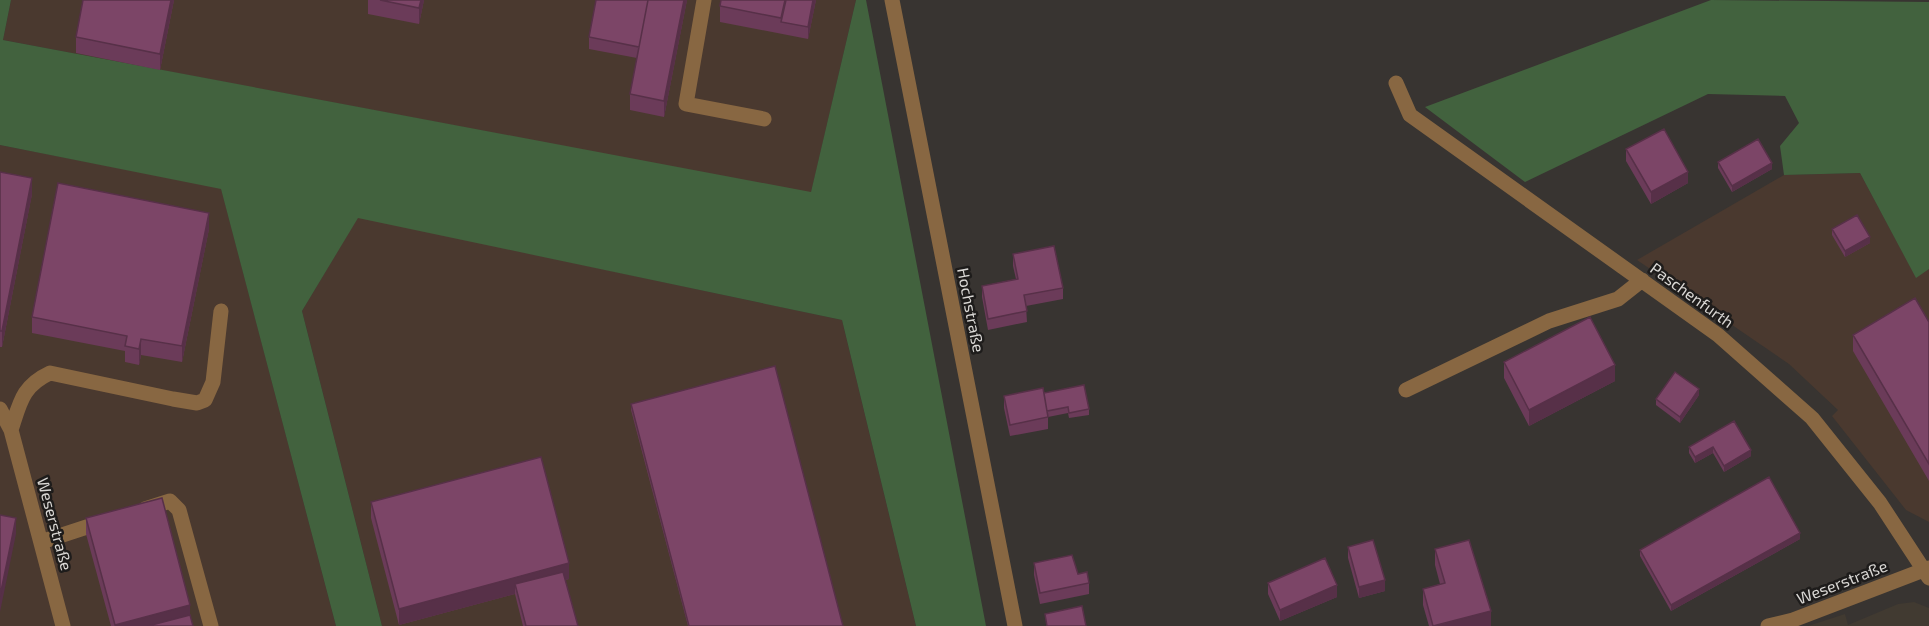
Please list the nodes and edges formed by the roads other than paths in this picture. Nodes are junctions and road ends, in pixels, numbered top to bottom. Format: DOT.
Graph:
graph roads {
  1 [pos="704,0"];
  2 [pos="892,0"];
  3 [pos="1396,84"];
  4 [pos="764,119"];
  5 [pos="1642,280"];
  6 [pos="221,311"];
  7 [pos="1406,390"];
  8 [pos="0,409"];
  9 [pos="11,430"];
  10 [pos="41,542"];
  11 [pos="1927,572"];
  12 [pos="63,626"];
  13 [pos="211,626"];
  14 [pos="1015,626"];
  15 [pos="1767,626"];
  1 -- 4 [label="street"];
  2 -- 14 [label="street, Hochstraße"];
  3 -- 5 [label="street, Paschenfurth"];
  5 -- 7 [label="street"];
  5 -- 11 [label="street, Paschenfurth"];
  6 -- 9 [label="street"];
  8 -- 9 [label="street, Weserstraße"];
  9 -- 10 [label="street, Weserstraße"];
  10 -- 12 [label="street, Weserstraße"];
  10 -- 13 [label="street"];
  11 -- 15 [label="street, Weserstraße"];
}
